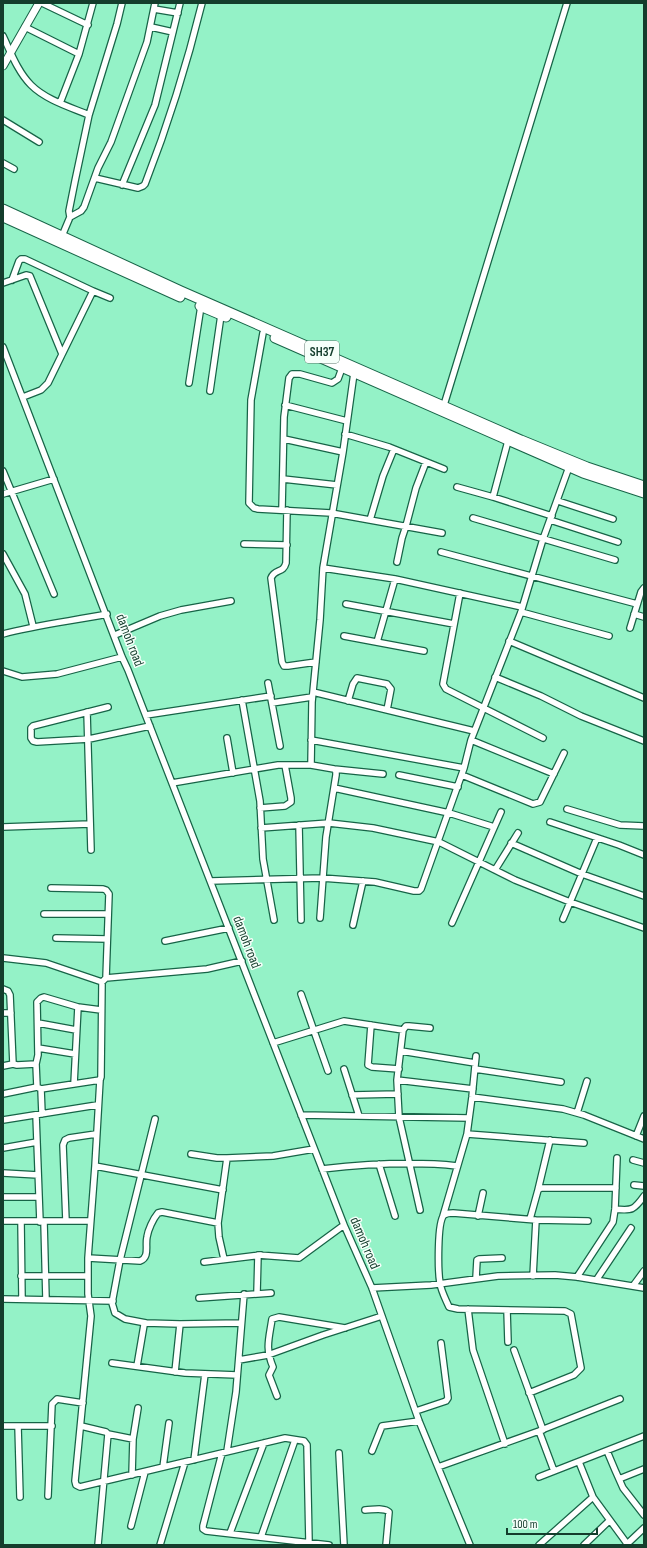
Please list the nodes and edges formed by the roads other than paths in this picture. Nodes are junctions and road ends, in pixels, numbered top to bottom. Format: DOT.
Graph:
graph roads {
  1 [pos="39,3"];
  2 [pos="42,3"];
  3 [pos="94,3"];
  4 [pos="122,3"];
  5 [pos="180,3"];
  6 [pos="202,3"];
  7 [pos="568,3"];
  8 [pos="154,6"];
  9 [pos="178,13"];
  10 [pos="88,25"];
  11 [pos="25,27"];
  12 [pos="150,27"];
  13 [pos="173,32"];
  14 [pos="3,36"];
  15 [pos="11,53"];
  16 [pos="79,54"];
  17 [pos="3,66"];
  18 [pos="60,103"];
  19 [pos="89,115"];
  20 [pos="3,120"];
  21 [pos="39,142"];
  22 [pos="3,163"];
  23 [pos="14,169"];
  24 [pos="95,178"];
  25 [pos="122,185"];
  26 [pos="3,209"];
  27 [pos="3,217"];
  28 [pos="70,217"];
  29 [pos="62,236"];
  30 [pos="12,280"];
  31 [pos="3,283"];
  32 [pos="93,292"];
  33 [pos="110,298"];
  34 [pos="201,306"];
  35 [pos="221,315"];
  36 [pos="263,333"];
  37 [pos="3,347"];
  38 [pos="62,354"];
  39 [pos="342,368"];
  40 [pos="354,373"];
  41 [pos="189,383"];
  42 [pos="210,391"];
  43 [pos="23,397"];
  44 [pos="285,405"];
  45 [pos="444,405"];
  46 [pos="347,421"];
  47 [pos="345,434"];
  48 [pos="284,439"];
  49 [pos="508,441"];
  50 [pos="394,449"];
  51 [pos="343,452"];
  52 [pos="426,462"];
  53 [pos="569,467"];
  54 [pos="444,469"];
  55 [pos="3,471"];
  56 [pos="54,479"];
  57 [pos="283,479"];
  58 [pos="336,485"];
  59 [pos="644,486"];
  60 [pos="457,487"];
  61 [pos="12,492"];
  62 [pos="644,493"];
  63 [pos="3,494"];
  64 [pos="493,496"];
  65 [pos="558,501"];
  66 [pos="284,510"];
  67 [pos="331,514"];
  68 [pos="473,518"];
  69 [pos="551,518"];
  70 [pos="613,519"];
  71 [pos="370,520"];
  72 [pos="406,526"];
  73 [pos="442,533"];
  74 [pos="543,539"];
  75 [pos="618,542"];
  76 [pos="244,544"];
  77 [pos="287,544"];
  78 [pos="441,552"];
  79 [pos="3,554"];
  80 [pos="615,560"];
  81 [pos="397,562"];
  82 [pos="323,568"];
  83 [pos="532,576"];
  84 [pos="395,579"];
  85 [pos="644,588"];
  86 [pos="460,593"];
  87 [pos="54,594"];
  88 [pos="231,601"];
  89 [pos="346,604"];
  90 [pos="637,604"];
  91 [pos="521,610"];
  92 [pos="386,611"];
  93 [pos="107,614"];
  94 [pos="634,614"];
  95 [pos="644,617"];
  96 [pos="454,624"];
  97 [pos="33,626"];
  98 [pos="630,628"];
  99 [pos="3,634"];
  100 [pos="115,635"];
  101 [pos="344,636"];
  102 [pos="609,636"];
  103 [pos="509,641"];
  104 [pos="377,642"];
  105 [pos="424,651"];
  106 [pos="122,657"];
  107 [pos="316,662"];
  108 [pos="3,670"];
  109 [pos="495,677"];
  110 [pos="268,683"];
  111 [pos="313,694"];
  112 [pos="271,696"];
  113 [pos="644,698"];
  114 [pos="242,700"];
  115 [pos="348,701"];
  116 [pos="272,703"];
  117 [pos="108,707"];
  118 [pos="483,708"];
  119 [pos="387,710"];
  120 [pos="87,712"];
  121 [pos="146,716"];
  122 [pos="150,726"];
  123 [pos="474,731"];
  124 [pos="227,738"];
  125 [pos="543,738"];
  126 [pos="88,739"];
  127 [pos="312,740"];
  128 [pos="471,740"];
  129 [pos="644,741"];
  130 [pos="280,746"];
  131 [pos="564,753"];
  132 [pos="285,765"];
  133 [pos="311,765"];
  134 [pos="464,768"];
  135 [pos="255,769"];
  136 [pos="334,769"];
  137 [pos="233,773"];
  138 [pos="383,774"];
  139 [pos="399,774"];
  140 [pos="554,774"];
  141 [pos="462,775"];
  142 [pos="172,783"];
  143 [pos="458,787"];
  144 [pos="334,788"];
  145 [pos="260,808"];
  146 [pos="568,809"];
  147 [pos="501,812"];
  148 [pos="449,813"];
  149 [pos="550,822"];
  150 [pos="329,823"];
  151 [pos="90,824"];
  152 [pos="300,825"];
  153 [pos="644,826"];
  154 [pos="3,827"];
  155 [pos="261,828"];
  156 [pos="494,828"];
  157 [pos="518,833"];
  158 [pos="597,838"];
  159 [pos="439,842"];
  160 [pos="511,843"];
  161 [pos="91,850"];
  162 [pos="644,855"];
  163 [pos="479,862"];
  164 [pos="495,870"];
  165 [pos="582,874"];
  166 [pos="301,878"];
  167 [pos="322,878"];
  168 [pos="266,880"];
  169 [pos="210,881"];
  170 [pos="363,881"];
  171 [pos="51,888"];
  172 [pos="644,896"];
  173 [pos="570,902"];
  174 [pos="44,914"];
  175 [pos="108,914"];
  176 [pos="320,918"];
  177 [pos="563,919"];
  178 [pos="274,920"];
  179 [pos="301,920"];
  180 [pos="452,923"];
  181 [pos="353,925"];
  182 [pos="229,928"];
  183 [pos="644,928"];
  184 [pos="56,938"];
  185 [pos="107,939"];
  186 [pos="165,941"];
  187 [pos="3,958"];
  188 [pos="242,961"];
  189 [pos="104,980"];
  190 [pos="3,989"];
  191 [pos="301,994"];
  192 [pos="78,1007"];
  193 [pos="101,1010"];
  194 [pos="3,1012"];
  195 [pos="11,1013"];
  196 [pos="38,1023"];
  197 [pos="371,1024"];
  198 [pos="430,1028"];
  199 [pos="76,1030"];
  200 [pos="314,1030"];
  201 [pos="403,1030"];
  202 [pos="273,1043"];
  203 [pos="38,1048"];
  204 [pos="401,1051"];
  205 [pos="75,1054"];
  206 [pos="476,1056"];
  207 [pos="14,1064"];
  208 [pos="36,1064"];
  209 [pos="3,1066"];
  210 [pos="475,1066"];
  211 [pos="344,1069"];
  212 [pos="399,1069"];
  213 [pos="328,1071"];
  214 [pos="100,1080"];
  215 [pos="397,1080"];
  216 [pos="587,1081"];
  217 [pos="561,1082"];
  218 [pos="74,1084"];
  219 [pos="39,1088"];
  220 [pos="473,1089"];
  221 [pos="3,1094"];
  222 [pos="398,1094"];
  223 [pos="352,1095"];
  224 [pos="472,1097"];
  225 [pos="97,1105"];
  226 [pos="577,1113"];
  227 [pos="39,1115"];
  228 [pos="301,1115"];
  229 [pos="359,1116"];
  230 [pos="644,1116"];
  231 [pos="399,1117"];
  232 [pos="469,1118"];
  233 [pos="155,1119"];
  234 [pos="3,1120"];
  235 [pos="96,1134"];
  236 [pos="467,1134"];
  237 [pos="636,1136"];
  238 [pos="644,1139"];
  239 [pos="550,1140"];
  240 [pos="37,1142"];
  241 [pos="584,1143"];
  242 [pos="3,1148"];
  243 [pos="314,1149"];
  244 [pos="191,1154"];
  245 [pos="227,1158"];
  246 [pos="617,1158"];
  247 [pos="633,1160"];
  248 [pos="410,1163"];
  249 [pos="644,1163"];
  250 [pos="379,1164"];
  251 [pos="95,1166"];
  252 [pos="457,1166"];
  253 [pos="322,1169"];
  254 [pos="3,1173"];
  255 [pos="38,1175"];
  256 [pos="142,1175"];
  257 [pos="634,1185"];
  258 [pos="644,1186"];
  259 [pos="616,1188"];
  260 [pos="223,1190"];
  261 [pos="538,1190"];
  262 [pos="483,1193"];
  263 [pos="644,1196"];
  264 [pos="3,1197"];
  265 [pos="39,1197"];
  266 [pos="642,1203"];
  267 [pos="615,1209"];
  268 [pos="420,1210"];
  269 [pos="395,1216"];
  270 [pos="443,1216"];
  271 [pos="478,1216"];
  272 [pos="530,1219"];
  273 [pos="536,1220"];
  274 [pos="3,1221"];
  275 [pos="66,1221"];
  276 [pos="90,1221"];
  277 [pos="588,1221"];
  278 [pos="21,1222"];
  279 [pos="42,1222"];
  280 [pos="218,1223"];
  281 [pos="344,1225"];
  282 [pos="631,1228"];
  283 [pos="273,1253"];
  284 [pos="258,1255"];
  285 [pos="88,1258"];
  286 [pos="502,1258"];
  287 [pos="224,1259"];
  288 [pos="120,1260"];
  289 [pos="204,1262"];
  290 [pos="644,1271"];
  291 [pos="21,1276"];
  292 [pos="45,1276"];
  293 [pos="88,1276"];
  294 [pos="533,1276"];
  295 [pos="577,1277"];
  296 [pos="476,1278"];
  297 [pos="597,1279"];
  298 [pos="440,1284"];
  299 [pos="633,1286"];
  300 [pos="372,1288"];
  301 [pos="644,1288"];
  302 [pos="256,1293"];
  303 [pos="271,1293"];
  304 [pos="244,1294"];
  305 [pos="199,1298"];
  306 [pos="3,1299"];
  307 [pos="22,1299"];
  308 [pos="46,1299"];
  309 [pos="88,1299"];
  310 [pos="113,1301"];
  311 [pos="468,1309"];
  312 [pos="507,1310"];
  313 [pos="382,1316"];
  314 [pos="146,1323"];
  315 [pos="241,1323"];
  316 [pos="180,1324"];
  317 [pos="345,1328"];
  318 [pos="508,1342"];
  319 [pos="441,1343"];
  320 [pos="514,1350"];
  321 [pos="268,1355"];
  322 [pos="238,1360"];
  323 [pos="112,1363"];
  324 [pos="137,1366"];
  325 [pos="175,1372"];
  326 [pos="205,1374"];
  327 [pos="238,1375"];
  328 [pos="529,1393"];
  329 [pos="277,1396"];
  330 [pos="620,1399"];
  331 [pos="83,1403"];
  332 [pos="138,1408"];
  333 [pos="416,1411"];
  334 [pos="420,1420"];
  335 [pos="169,1423"];
  336 [pos="3,1426"];
  337 [pos="18,1426"];
  338 [pos="52,1426"];
  339 [pos="81,1426"];
  340 [pos="541,1431"];
  341 [pos="108,1434"];
  342 [pos="644,1436"];
  343 [pos="133,1439"];
  344 [pos="296,1440"];
  345 [pos="264,1443"];
  346 [pos="504,1444"];
  347 [pos="372,1451"];
  348 [pos="607,1451"];
  349 [pos="224,1452"];
  350 [pos="339,1453"];
  351 [pos="194,1460"];
  352 [pos="185,1462"];
  353 [pos="579,1462"];
  354 [pos="163,1467"];
  355 [pos="438,1467"];
  356 [pos="644,1469"];
  357 [pos="554,1471"];
  358 [pos="145,1472"];
  359 [pos="132,1475"];
  360 [pos="540,1477"];
  361 [pos="619,1479"];
  362 [pos="105,1481"];
  363 [pos="48,1496"];
  364 [pos="20,1497"];
  365 [pos="593,1497"];
  366 [pos="365,1510"];
  367 [pos="644,1515"];
  368 [pos="610,1521"];
  369 [pos="132,1526"];
  370 [pos="644,1528"];
  371 [pos="230,1533"];
  372 [pos="262,1537"];
  373 [pos="308,1542"];
  374 [pos="98,1545"];
  375 [pos="160,1545"];
  376 [pos="329,1545"];
  377 [pos="344,1545"];
  378 [pos="386,1545"];
  379 [pos="470,1545"];
  380 [pos="539,1545"];
  381 [pos="584,1545"];
  382 [pos="627,1545"];
  1 -- 11 [label="street"];
  2 -- 10 [label="street"];
  3 -- 10 [label="street"];
  4 -- 19 [label="street"];
  5 -- 9 [label="street"];
  6 -- 25 [label="street"];
  7 -- 45 [label="street"];
  8 -- 9 [label="street"];
  8 -- 12 [label="street"];
  9 -- 13 [label="street"];
  10 -- 16 [label="street"];
  11 -- 15 [label="street"];
  11 -- 16 [label="street"];
  12 -- 13 [label="street"];
  12 -- 24 [label="street"];
  13 -- 25 [label="street"];
  14 -- 15 [label="street"];
  15 -- 17 [label="street"];
  15 -- 18 [label="street"];
  16 -- 18 [label="street"];
  18 -- 19 [label="street"];
  19 -- 28 [label="street"];
  20 -- 21 [label="street"];
  22 -- 23 [label="street"];
  24 -- 25 [label="street"];
  24 -- 28 [label="street"];
  26 -- 29 [label="main road, SH37"];
  27 -- 34 [label="main road, SH37"];
  28 -- 29 [label="street"];
  29 -- 45 [label="main road, SH37"];
  30 -- 31 [label="street"];
  30 -- 32 [label="street"];
  30 -- 38 [label="street"];
  32 -- 33 [label="street"];
  32 -- 38 [label="street"];
  34 -- 35 [label="main road, SH37"];
  34 -- 41 [label="street"];
  35 -- 36 [label="main road, SH37"];
  35 -- 42 [label="street"];
  36 -- 39 [label="main road, SH37"];
  36 -- 66 [label="street"];
  37 -- 43 [label="street, damoh road"];
  38 -- 43 [label="street"];
  39 -- 40 [label="main road, SH37"];
  39 -- 44 [label="street"];
  40 -- 46 [label="street"];
  40 -- 49 [label="main road, SH37"];
  43 -- 56 [label="street, damoh road"];
  44 -- 46 [label="street"];
  44 -- 48 [label="street"];
  45 -- 59 [label="main road, SH37"];
  46 -- 47 [label="street"];
  47 -- 50 [label="street"];
  47 -- 51 [label="street"];
  48 -- 51 [label="street"];
  48 -- 57 [label="street"];
  49 -- 53 [label="main road, SH37"];
  49 -- 64 [label="street"];
  50 -- 52 [label="street"];
  50 -- 71 [label="street"];
  51 -- 58 [label="street"];
  52 -- 54 [label="street"];
  52 -- 72 [label="street"];
  53 -- 62 [label="main road, SH37"];
  53 -- 65 [label="street"];
  55 -- 61 [label="street"];
  56 -- 61 [label="street"];
  56 -- 93 [label="street, damoh road"];
  57 -- 58 [label="street"];
  57 -- 66 [label="street"];
  58 -- 67 [label="street"];
  60 -- 64 [label="street"];
  61 -- 63 [label="street"];
  61 -- 87 [label="street"];
  64 -- 69 [label="street"];
  65 -- 69 [label="street"];
  65 -- 70 [label="street"];
  66 -- 67 [label="street"];
  66 -- 77 [label="street"];
  67 -- 71 [label="street"];
  67 -- 82 [label="street"];
  68 -- 74 [label="street"];
  69 -- 74 [label="street"];
  69 -- 75 [label="street"];
  71 -- 72 [label="street"];
  72 -- 73 [label="street"];
  72 -- 81 [label="street"];
  74 -- 80 [label="street"];
  74 -- 83 [label="street"];
  76 -- 77 [label="street"];
  77 -- 107 [label="street"];
  78 -- 83 [label="street"];
  79 -- 97 [label="street"];
  82 -- 84 [label="street"];
  82 -- 107 [label="street"];
  83 -- 90 [label="street"];
  83 -- 91 [label="street"];
  84 -- 86 [label="street"];
  84 -- 92 [label="street"];
  85 -- 90 [label="street"];
  86 -- 91 [label="street"];
  86 -- 96 [label="street"];
  88 -- 100 [label="street"];
  89 -- 92 [label="street"];
  90 -- 94 [label="street"];
  91 -- 102 [label="street"];
  91 -- 103 [label="street"];
  92 -- 96 [label="street"];
  92 -- 104 [label="street"];
  93 -- 97 [label="street"];
  93 -- 100 [label="street, damoh road"];
  94 -- 95 [label="street"];
  94 -- 98 [label="street"];
  96 -- 118 [label="street"];
  97 -- 99 [label="street"];
  100 -- 106 [label="street, damoh road"];
  101 -- 104 [label="street"];
  103 -- 109 [label="street"];
  103 -- 113 [label="street"];
  104 -- 105 [label="street"];
  106 -- 108 [label="street"];
  106 -- 121 [label="street, damoh road"];
  107 -- 111 [label="street"];
  109 -- 118 [label="street"];
  109 -- 129 [label="street"];
  110 -- 112 [label="street"];
  111 -- 115 [label="street"];
  111 -- 116 [label="street"];
  111 -- 127 [label="street"];
  112 -- 114 [label="street"];
  112 -- 116 [label="street"];
  114 -- 121 [label="street"];
  114 -- 135 [label="street"];
  115 -- 119 [label="street"];
  115 -- 119 [label="street"];
  116 -- 130 [label="street"];
  117 -- 120 [label="street"];
  118 -- 123 [label="street"];
  118 -- 125 [label="street"];
  119 -- 123 [label="street"];
  120 -- 126 [label="street"];
  120 -- 126 [label="street"];
  121 -- 122 [label="street, damoh road"];
  122 -- 126 [label="street"];
  122 -- 142 [label="street, damoh road"];
  123 -- 128 [label="street"];
  124 -- 137 [label="street"];
  126 -- 151 [label="street"];
  127 -- 133 [label="street"];
  127 -- 134 [label="street"];
  128 -- 134 [label="street"];
  128 -- 140 [label="street"];
  131 -- 140 [label="street"];
  132 -- 133 [label="street"];
  132 -- 135 [label="street"];
  132 -- 145 [label="street"];
  133 -- 136 [label="street"];
  134 -- 141 [label="street"];
  135 -- 137 [label="street"];
  135 -- 145 [label="street"];
  136 -- 138 [label="street"];
  136 -- 144 [label="street"];
  137 -- 142 [label="street"];
  139 -- 143 [label="street"];
  140 -- 141 [label="street"];
  141 -- 143 [label="street"];
  142 -- 169 [label="street, damoh road"];
  143 -- 148 [label="street"];
  144 -- 148 [label="street"];
  144 -- 150 [label="street"];
  145 -- 155 [label="street"];
  146 -- 153 [label="street"];
  147 -- 156 [label="street"];
  148 -- 156 [label="street"];
  148 -- 159 [label="street"];
  149 -- 158 [label="street"];
  150 -- 152 [label="street"];
  150 -- 159 [label="street"];
  150 -- 167 [label="street"];
  151 -- 154 [label="street"];
  151 -- 161 [label="street"];
  152 -- 155 [label="street"];
  152 -- 166 [label="street"];
  155 -- 168 [label="street"];
  156 -- 163 [label="street"];
  157 -- 160 [label="street"];
  158 -- 162 [label="street"];
  158 -- 165 [label="street"];
  159 -- 163 [label="street"];
  159 -- 170 [label="street"];
  160 -- 164 [label="street"];
  160 -- 165 [label="street"];
  163 -- 164 [label="street"];
  163 -- 180 [label="street"];
  164 -- 173 [label="street"];
  165 -- 172 [label="street"];
  165 -- 173 [label="street"];
  166 -- 167 [label="street"];
  166 -- 168 [label="street"];
  166 -- 179 [label="street"];
  167 -- 170 [label="street"];
  167 -- 176 [label="street"];
  168 -- 169 [label="street"];
  168 -- 178 [label="street"];
  169 -- 182 [label="street, damoh road"];
  170 -- 181 [label="street"];
  171 -- 175 [label="street"];
  173 -- 177 [label="street"];
  173 -- 183 [label="street"];
  174 -- 175 [label="street"];
  175 -- 185 [label="street"];
  182 -- 186 [label="street"];
  182 -- 188 [label="street, damoh road"];
  184 -- 185 [label="street"];
  185 -- 189 [label="street"];
  187 -- 189 [label="street"];
  188 -- 189 [label="street"];
  188 -- 202 [label="street, damoh road"];
  189 -- 193 [label="street"];
  190 -- 195 [label="street"];
  191 -- 200 [label="street"];
  192 -- 193 [label="street"];
  192 -- 196 [label="street"];
  192 -- 199 [label="street"];
  193 -- 214 [label="street"];
  194 -- 195 [label="street"];
  195 -- 207 [label="street"];
  196 -- 199 [label="street"];
  196 -- 203 [label="street"];
  197 -- 200 [label="street"];
  197 -- 201 [label="street"];
  197 -- 212 [label="street"];
  198 -- 201 [label="street"];
  199 -- 205 [label="street"];
  200 -- 202 [label="street"];
  200 -- 213 [label="street"];
  201 -- 204 [label="street"];
  202 -- 228 [label="street, damoh road"];
  203 -- 205 [label="street"];
  203 -- 208 [label="street"];
  204 -- 210 [label="street"];
  204 -- 212 [label="street"];
  205 -- 218 [label="street"];
  206 -- 210 [label="street"];
  207 -- 208 [label="street"];
  207 -- 209 [label="street"];
  208 -- 219 [label="street"];
  210 -- 217 [label="street"];
  210 -- 220 [label="street"];
  211 -- 223 [label="street"];
  212 -- 215 [label="street"];
  214 -- 218 [label="street"];
  214 -- 225 [label="street"];
  215 -- 220 [label="street"];
  215 -- 222 [label="street"];
  216 -- 226 [label="street"];
  218 -- 219 [label="street"];
  219 -- 221 [label="street"];
  219 -- 227 [label="street"];
  220 -- 224 [label="street"];
  222 -- 223 [label="street"];
  222 -- 231 [label="street"];
  223 -- 229 [label="street"];
  224 -- 226 [label="street"];
  224 -- 232 [label="street"];
  225 -- 227 [label="street"];
  225 -- 235 [label="street"];
  226 -- 237 [label="street"];
  227 -- 234 [label="street"];
  227 -- 240 [label="street"];
  228 -- 229 [label="street"];
  228 -- 243 [label="street, damoh road"];
  229 -- 231 [label="street"];
  230 -- 237 [label="street"];
  231 -- 232 [label="street"];
  231 -- 248 [label="street"];
  232 -- 236 [label="street"];
  233 -- 256 [label="street"];
  235 -- 251 [label="street"];
  235 -- 275 [label="street"];
  236 -- 239 [label="street"];
  236 -- 252 [label="street"];
  237 -- 238 [label="street"];
  239 -- 241 [label="street"];
  239 -- 261 [label="street"];
  240 -- 242 [label="street"];
  240 -- 255 [label="street"];
  243 -- 245 [label="street"];
  243 -- 253 [label="street, damoh road"];
  244 -- 245 [label="street"];
  245 -- 260 [label="street"];
  246 -- 259 [label="street"];
  247 -- 249 [label="street"];
  248 -- 250 [label="street"];
  248 -- 252 [label="street"];
  248 -- 268 [label="street"];
  250 -- 253 [label="street"];
  250 -- 269 [label="street"];
  251 -- 256 [label="street"];
  251 -- 276 [label="street"];
  252 -- 270 [label="street"];
  253 -- 281 [label="street, damoh road"];
  254 -- 255 [label="street"];
  255 -- 265 [label="street"];
  256 -- 260 [label="street"];
  256 -- 288 [label="street"];
  257 -- 258 [label="street"];
  259 -- 261 [label="street"];
  259 -- 267 [label="street"];
  260 -- 280 [label="street"];
  261 -- 272 [label="street"];
  262 -- 271 [label="street"];
  263 -- 266 [label="street"];
  264 -- 265 [label="street"];
  265 -- 279 [label="street"];
  266 -- 267 [label="street"];
  267 -- 295 [label="street"];
  270 -- 271 [label="street"];
  270 -- 298 [label="street"];
  271 -- 272 [label="street"];
  272 -- 273 [label="street"];
  273 -- 277 [label="street"];
  273 -- 294 [label="street"];
  274 -- 278 [label="street"];
  275 -- 276 [label="street"];
  275 -- 279 [label="street"];
  276 -- 285 [label="street"];
  278 -- 279 [label="street"];
  278 -- 291 [label="street"];
  279 -- 292 [label="street"];
  280 -- 287 [label="street"];
  280 -- 288 [label="street"];
  281 -- 284 [label="street"];
  281 -- 300 [label="street, damoh road"];
  282 -- 297 [label="street"];
  283 -- 284 [label="street"];
  284 -- 287 [label="street"];
  284 -- 302 [label="street"];
  285 -- 288 [label="street"];
  285 -- 293 [label="street"];
  286 -- 296 [label="street"];
  287 -- 289 [label="street"];
  288 -- 310 [label="street"];
  290 -- 299 [label="street"];
  291 -- 292 [label="street"];
  291 -- 307 [label="street"];
  292 -- 293 [label="street"];
  292 -- 308 [label="street"];
  293 -- 309 [label="street"];
  294 -- 295 [label="street"];
  294 -- 296 [label="street"];
  295 -- 297 [label="street"];
  296 -- 298 [label="street"];
  297 -- 299 [label="street"];
  298 -- 300 [label="street"];
  298 -- 311 [label="street"];
  299 -- 301 [label="street"];
  300 -- 313 [label="street, damoh road"];
  302 -- 303 [label="street"];
  302 -- 304 [label="street"];
  304 -- 305 [label="street"];
  304 -- 315 [label="street"];
  306 -- 307 [label="street"];
  307 -- 308 [label="street"];
  308 -- 309 [label="street"];
  309 -- 310 [label="street"];
  309 -- 331 [label="street"];
  310 -- 314 [label="street"];
  311 -- 312 [label="street"];
  311 -- 346 [label="street"];
  312 -- 318 [label="street"];
  312 -- 328 [label="street"];
  313 -- 317 [label="street"];
  313 -- 333 [label="street, damoh road"];
  314 -- 316 [label="street"];
  314 -- 324 [label="street"];
  315 -- 316 [label="street"];
  315 -- 322 [label="street"];
  316 -- 325 [label="street"];
  317 -- 321 [label="street"];
  317 -- 321 [label="street"];
  319 -- 333 [label="street"];
  320 -- 328 [label="street"];
  321 -- 322 [label="street"];
  321 -- 329 [label="street"];
  322 -- 327 [label="street"];
  323 -- 324 [label="street"];
  324 -- 325 [label="street"];
  325 -- 326 [label="street"];
  326 -- 327 [label="street"];
  326 -- 351 [label="street"];
  327 -- 349 [label="street"];
  328 -- 340 [label="street"];
  330 -- 340 [label="street"];
  331 -- 338 [label="street"];
  331 -- 339 [label="street"];
  332 -- 343 [label="street"];
  333 -- 334 [label="street, damoh road"];
  334 -- 347 [label="street"];
  334 -- 355 [label="street, damoh road"];
  335 -- 354 [label="street"];
  336 -- 337 [label="street"];
  337 -- 338 [label="street"];
  337 -- 364 [label="street"];
  338 -- 363 [label="street"];
  339 -- 341 [label="street"];
  339 -- 362 [label="street"];
  340 -- 346 [label="street"];
  340 -- 357 [label="street"];
  341 -- 343 [label="street"];
  341 -- 362 [label="street"];
  342 -- 348 [label="street"];
  343 -- 359 [label="street"];
  344 -- 345 [label="street"];
  344 -- 372 [label="street"];
  344 -- 373 [label="street"];
  345 -- 349 [label="street"];
  345 -- 371 [label="street"];
  346 -- 355 [label="street"];
  348 -- 353 [label="street"];
  348 -- 361 [label="street"];
  349 -- 351 [label="street"];
  349 -- 371 [label="street"];
  350 -- 377 [label="street"];
  351 -- 352 [label="street"];
  352 -- 354 [label="street"];
  352 -- 375 [label="street"];
  353 -- 357 [label="street"];
  353 -- 365 [label="street"];
  354 -- 358 [label="street"];
  355 -- 379 [label="street, damoh road"];
  356 -- 361 [label="street"];
  357 -- 360 [label="street"];
  358 -- 359 [label="street"];
  358 -- 369 [label="street"];
  359 -- 362 [label="street"];
  361 -- 367 [label="street"];
  362 -- 374 [label="street"];
  365 -- 368 [label="street"];
  365 -- 380 [label="street"];
  366 -- 378 [label="street"];
  368 -- 381 [label="street"];
  368 -- 382 [label="street"];
  370 -- 382 [label="street"];
  371 -- 372 [label="street"];
  372 -- 373 [label="street"];
  373 -- 376 [label="street"];
}
